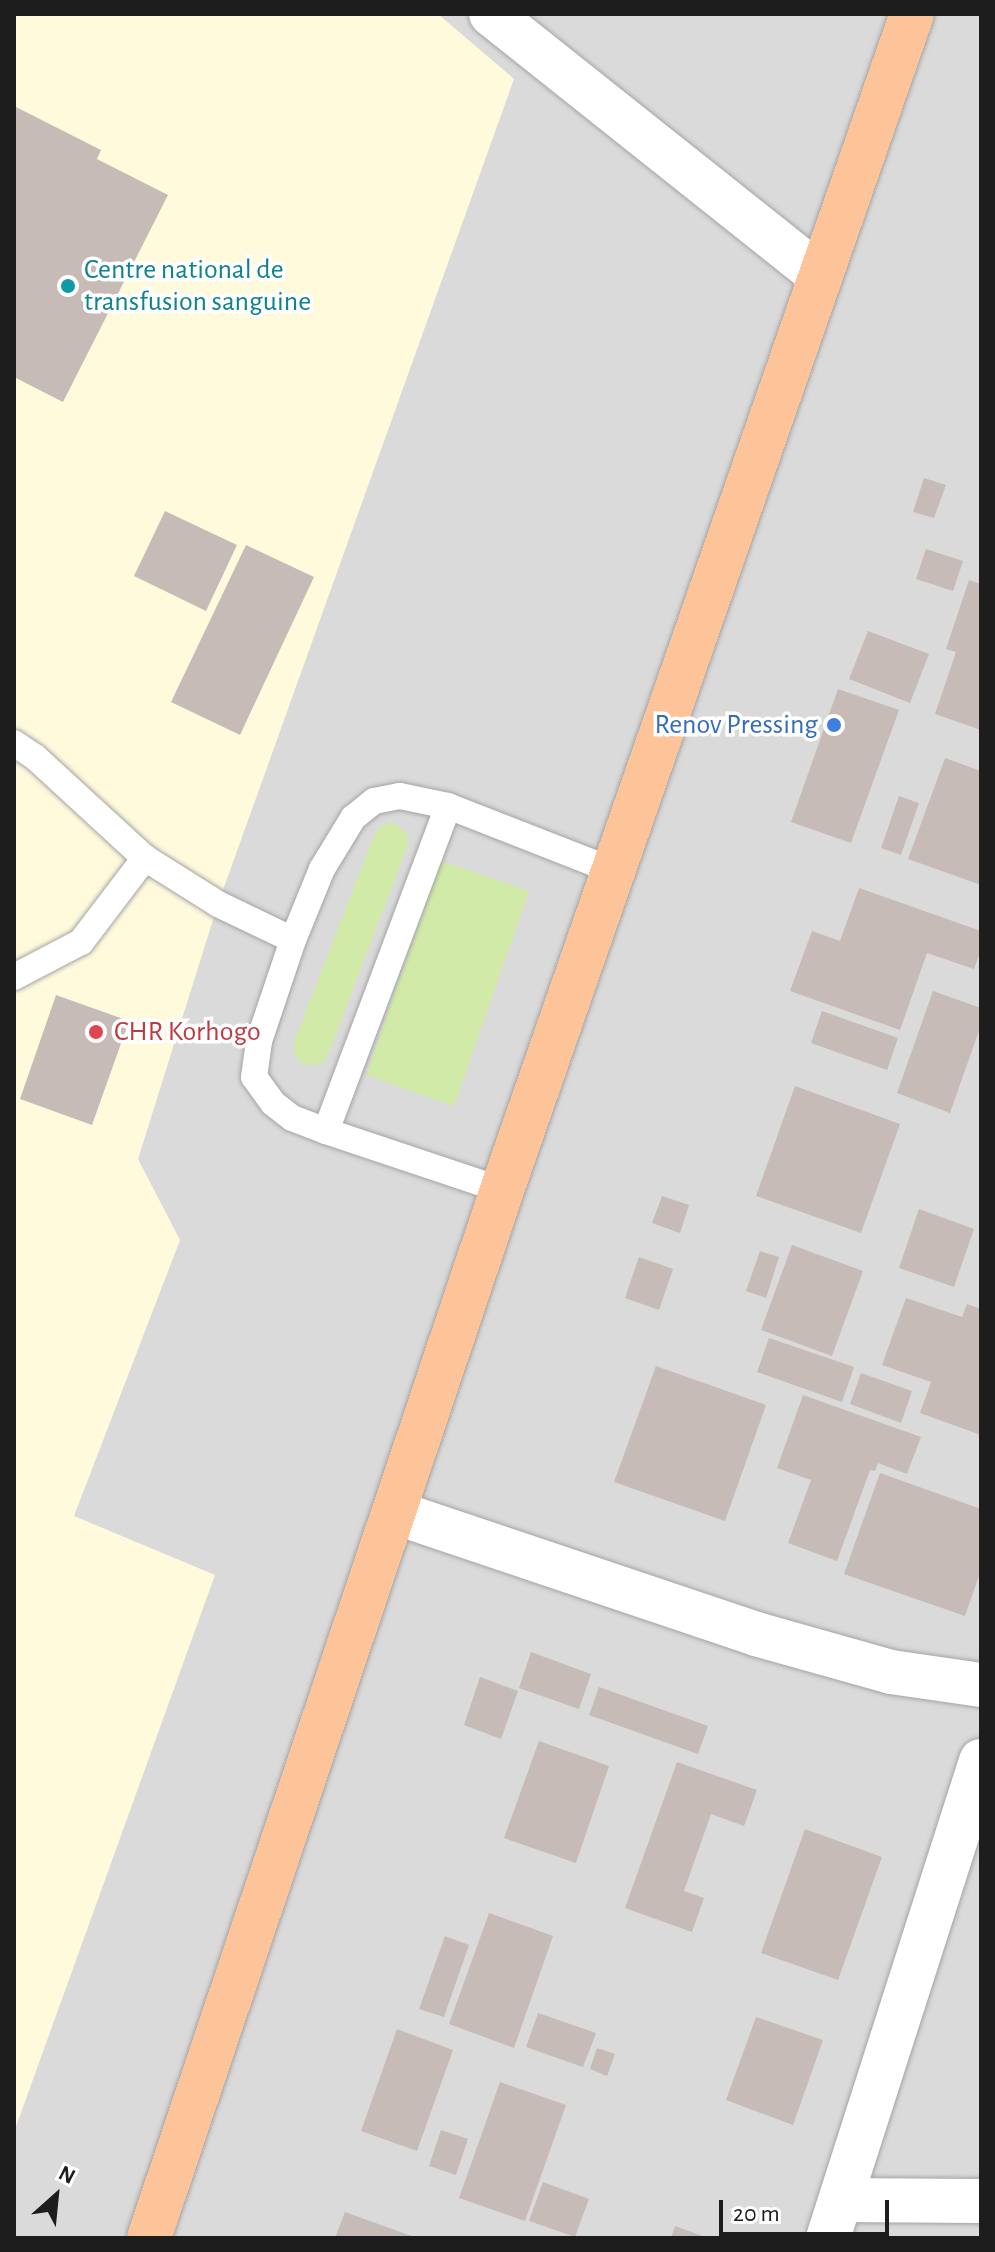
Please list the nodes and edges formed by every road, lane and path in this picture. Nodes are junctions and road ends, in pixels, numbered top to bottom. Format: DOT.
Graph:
graph roads {
  1 [pos="491,14"];
  2 [pos="912,14"];
  3 [pos="820,276"];
  4 [pos="14,743"];
  5 [pos="448,806"];
  6 [pos="145,858"];
  7 [pos="614,871"];
  8 [pos="293,940"];
  9 [pos="14,977"];
  10 [pos="326,1131"];
  11 [pos="502,1190"];
  12 [pos="394,1512"];
  13 [pos="981,1685"];
  14 [pos="981,1761"];
  15 [pos="981,2201"];
  16 [pos="834,2219"];
  17 [pos="149,2238"];
  1 -- 3 [label="street"];
  2 -- 3 [label="main road"];
  3 -- 7 [label="main road"];
  4 -- 6 [label="lane"];
  5 -- 7 [label="lane"];
  5 -- 8 [label="lane"];
  5 -- 10 [label="lane"];
  6 -- 8 [label="lane"];
  6 -- 9 [label="lane"];
  7 -- 11 [label="main road"];
  8 -- 10 [label="lane"];
  10 -- 11 [label="lane"];
  11 -- 12 [label="main road"];
  12 -- 13 [label="street"];
  12 -- 17 [label="main road"];
  14 -- 16 [label="street"];
  15 -- 16 [label="street"];
}
